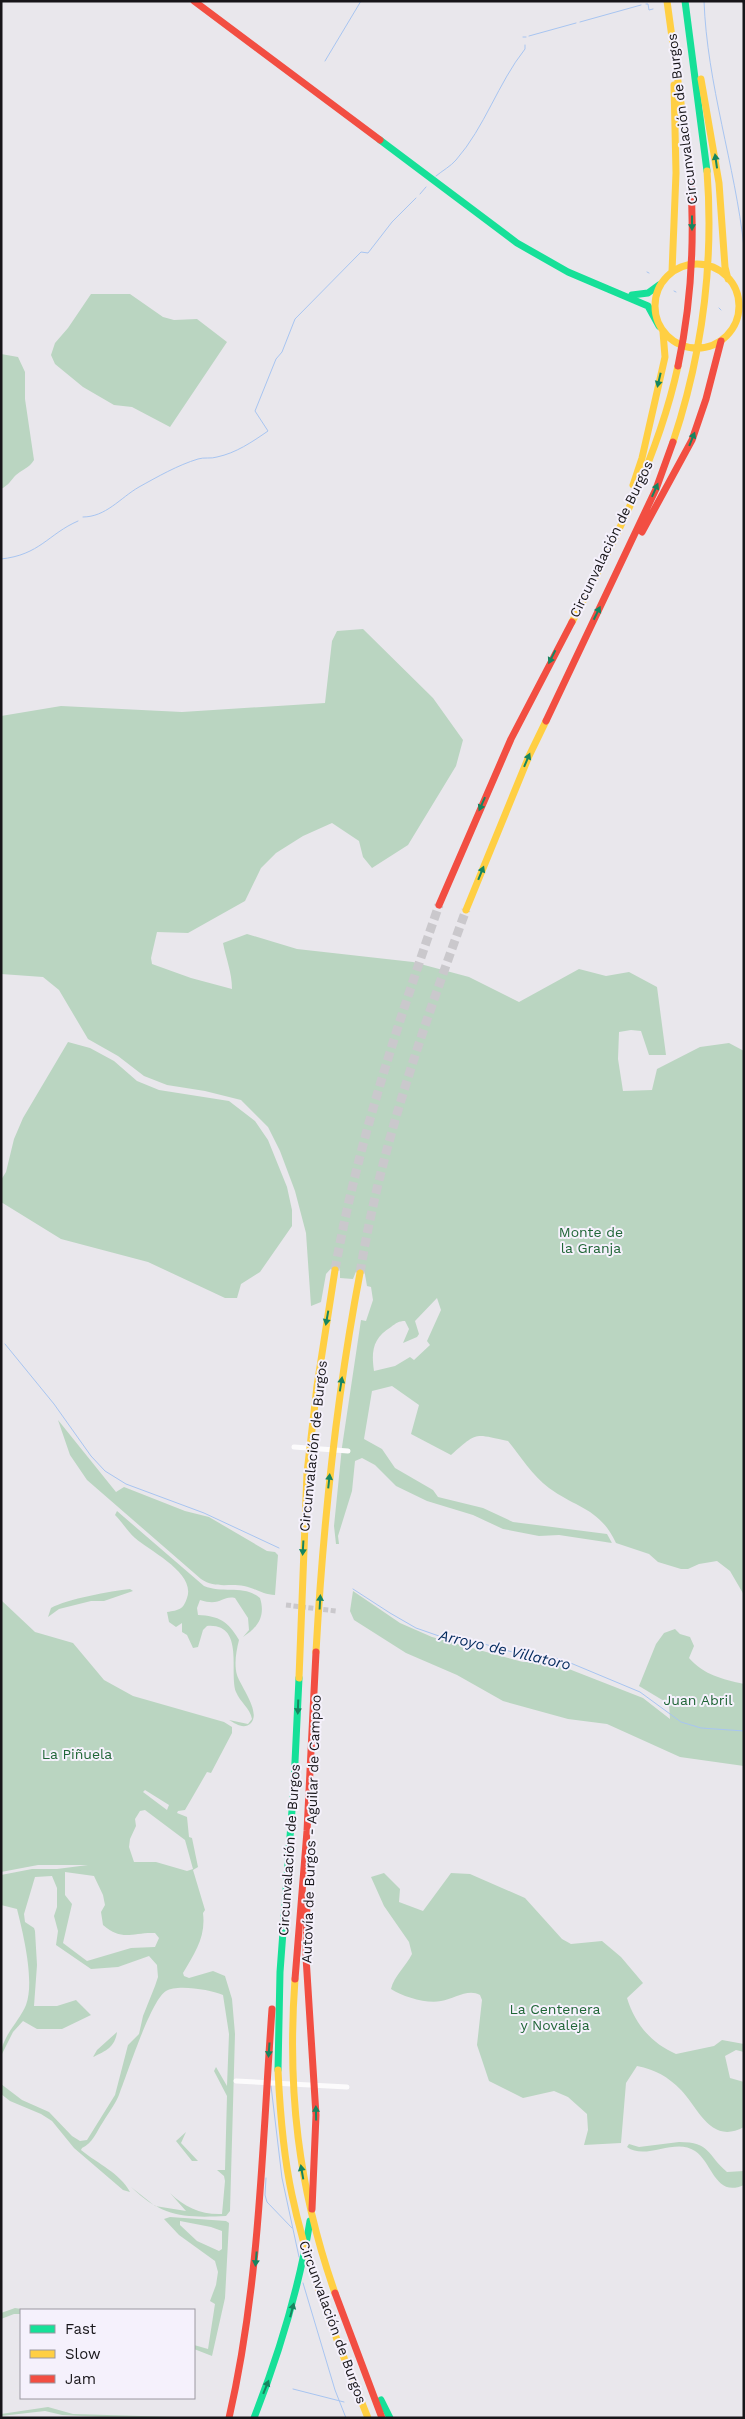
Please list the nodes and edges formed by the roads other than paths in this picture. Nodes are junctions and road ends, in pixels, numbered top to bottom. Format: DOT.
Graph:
graph roads {
  1 [pos="194,1"];
  2 [pos="666,1"];
  3 [pos="687,1"];
  4 [pos="674,271"];
  5 [pos="730,281"];
  6 [pos="662,282"];
  7 [pos="744,293"];
  8 [pos="630,295"];
  9 [pos="744,312"];
  10 [pos="734,325"];
  11 [pos="661,329"];
  12 [pos="720,341"];
  13 [pos="612,582"];
  14 [pos="567,628"];
  15 [pos="439,905"];
  16 [pos="466,910"];
  17 [pos="336,1270"];
  18 [pos="360,1273"];
  19 [pos="294,1447"];
  20 [pos="348,1451"];
  21 [pos="317,1651"];
  22 [pos="285,1897"];
  23 [pos="236,2081"];
  24 [pos="347,2087"];
  25 [pos="321,2255"];
  26 [pos="314,2278"];
  27 [pos="229,2418"];
  28 [pos="254,2418"];
  29 [pos="362,2418"];
  30 [pos="368,2418"];
  31 [pos="382,2418"];
  32 [pos="390,2418"];
  1 -- 8 [label="main road"];
  2 -- 4 [label="main road"];
  2 -- 14 [label="main road, Circunvalación de Burgos, one-way"];
  5 -- 3 [label="main road, one-way"];
  13 -- 3 [label="main road, Circunvalación de Burgos, one-way"];
  4 -- 5 [label="main road"];
  4 -- 6 [label="main road"];
  5 -- 7 [label="main road"];
  5 -- 10 [label="main road"];
  6 -- 8 [label="main road"];
  6 -- 11 [label="main road"];
  8 -- 11 [label="main road"];
  9 -- 10 [label="main road"];
  10 -- 12 [label="main road"];
  11 -- 12 [label="main road"];
  11 -- 14 [label="main road, one-way"];
  13 -- 12 [label="main road, one-way"];
  16 -- 13 [label="main road, Circunvalación de Burgos, one-way"];
  14 -- 15 [label="main road, Circunvalación de Burgos, one-way"];
  17 -- 22 [label="main road, Circunvalación de Burgos, one-way"];
  21 -- 18 [label="main road, Circunvalación de Burgos, one-way"];
  19 -- 20 [label="street"];
  25 -- 21 [label="main road, Circunvalación de Burgos, one-way"];
  28 -- 21 [label="main road, Autovía de Burgos - Aguilar de Campoo, one-way"];
  22 -- 26 [label="main road, Circunvalación de Burgos"];
  22 -- 27 [label="main road, Autovía de Burgos - Aguilar de Campoo, one-way"];
  23 -- 24 [label="street"];
  25 -- 31 [label="main road, Circunvalación de Burgos"];
  25 -- 32 [label="main road"];
  26 -- 29 [label="main road"];
  26 -- 30 [label="main road, Circunvalación de Burgos"];
}
